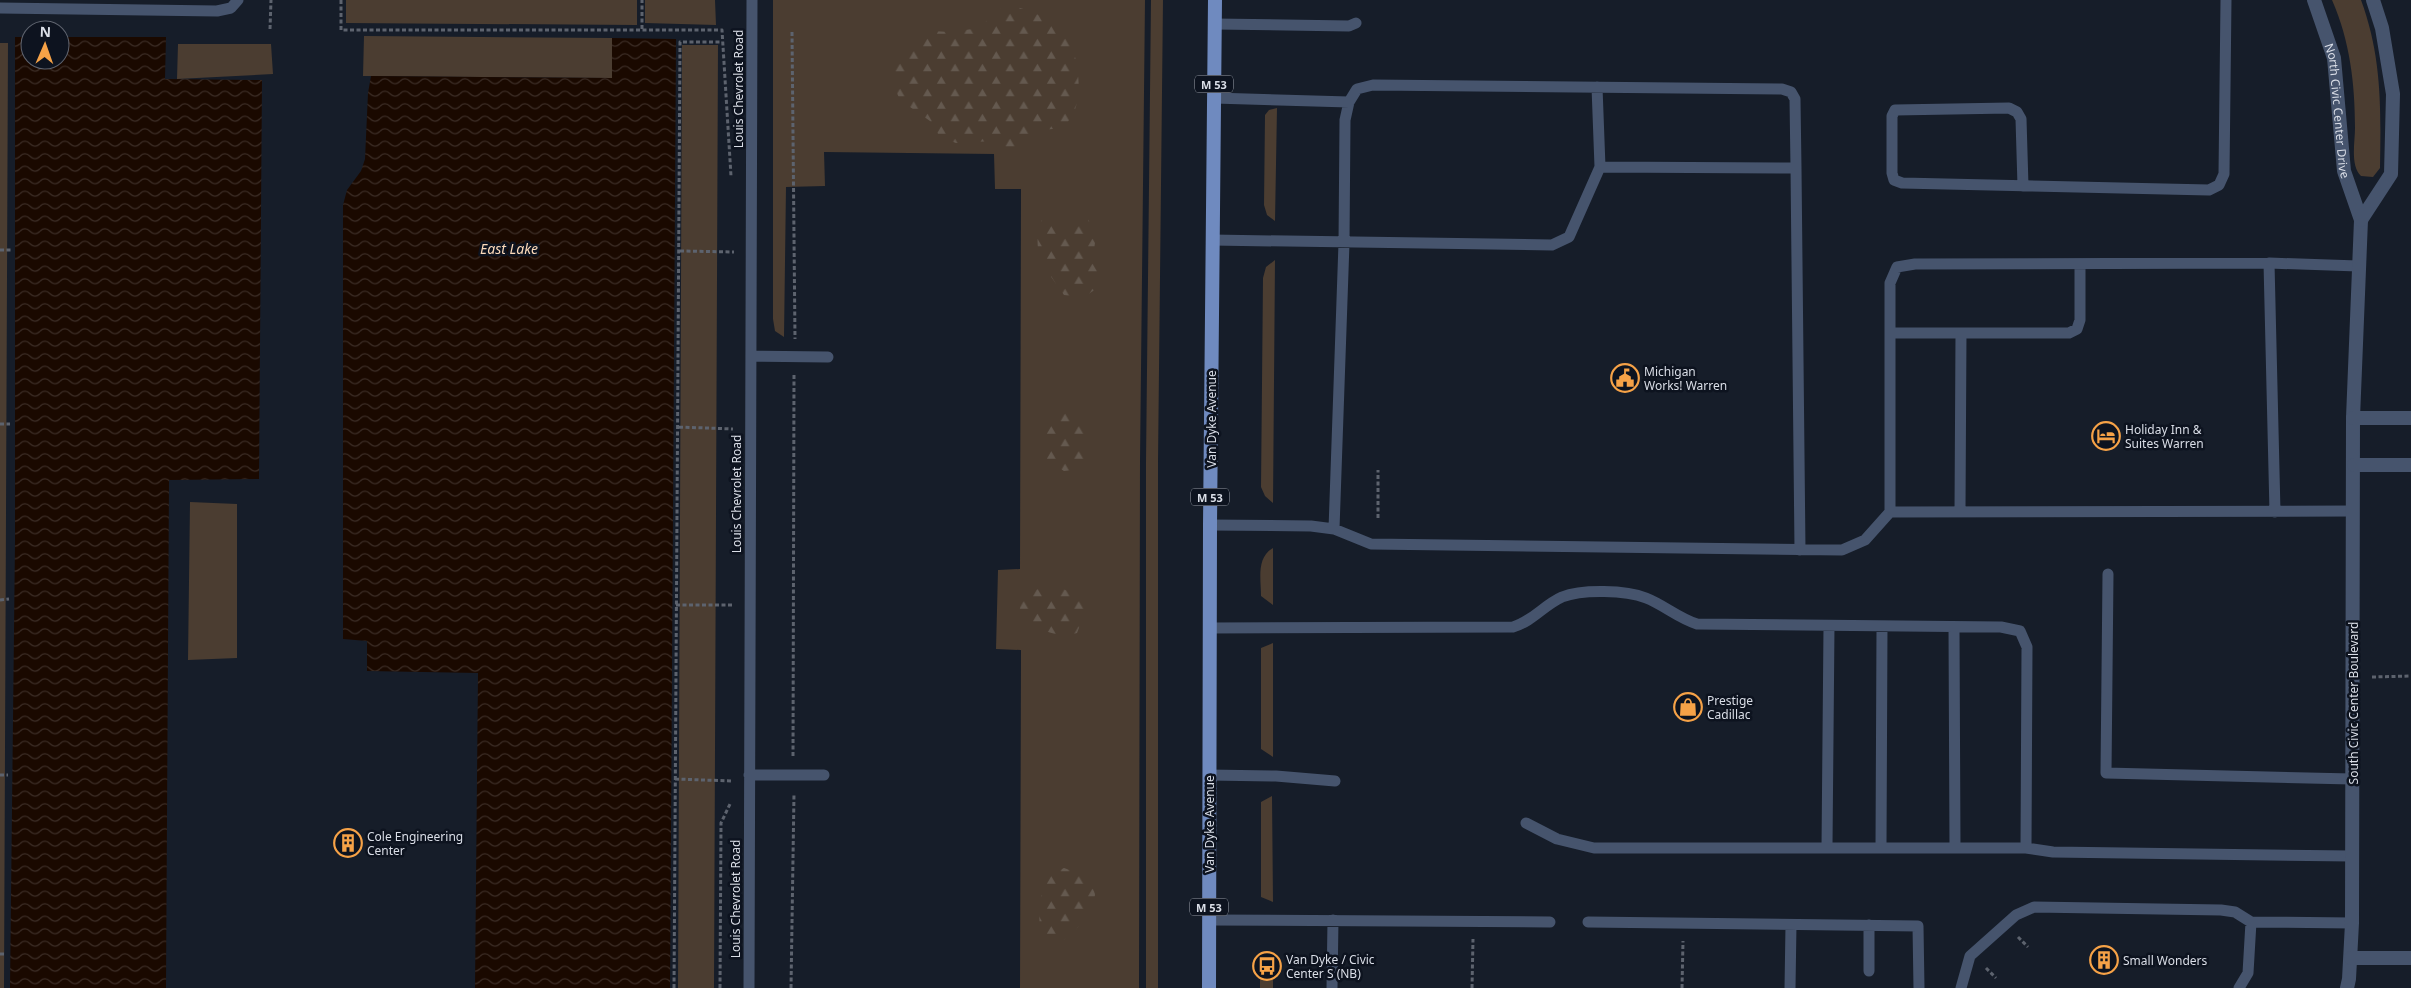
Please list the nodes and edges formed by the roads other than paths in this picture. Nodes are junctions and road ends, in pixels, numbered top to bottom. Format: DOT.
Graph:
graph roads {
  1 [pos="238,0"];
  2 [pos="752,0"];
  3 [pos="1215,0"];
  4 [pos="2226,0"];
  5 [pos="2314,0"];
  6 [pos="2373,0"];
  7 [pos="72,4"];
  8 [pos="0,8"];
  9 [pos="1356,23"];
  10 [pos="1215,24"];
  11 [pos="1597,87"];
  12 [pos="1214,98"];
  13 [pos="1349,102"];
  14 [pos="1600,166"];
  15 [pos="1796,168"];
  16 [pos="2023,186"];
  17 [pos="2360,220"];
  18 [pos="1212,240"];
  19 [pos="1344,243"];
  20 [pos="2269,263"];
  21 [pos="2080,264"];
  22 [pos="2358,266"];
  23 [pos="1890,333"];
  24 [pos="1961,333"];
  25 [pos="751,356"];
  26 [pos="828,357"];
  27 [pos="2353,418"];
  28 [pos="2411,418"];
  29 [pos="2354,465"];
  30 [pos="2411,465"];
  31 [pos="1960,511"];
  32 [pos="2353,511"];
  33 [pos="1890,512"];
  34 [pos="2275,512"];
  35 [pos="1210,525"];
  36 [pos="1334,528"];
  37 [pos="1800,550"];
  38 [pos="2108,574"];
  39 [pos="1829,626"];
  40 [pos="1882,626"];
  41 [pos="1954,627"];
  42 [pos="1210,628"];
  43 [pos="749,775"];
  44 [pos="824,775"];
  45 [pos="1209,775"];
  46 [pos="2352,779"];
  47 [pos="1335,781"];
  48 [pos="1526,823"];
  49 [pos="1827,847"];
  50 [pos="1881,847"];
  51 [pos="1955,848"];
  52 [pos="2026,848"];
  53 [pos="2351,856"];
  54 [pos="1209,920"];
  55 [pos="1333,920"];
  56 [pos="1550,922"];
  57 [pos="1588,922"];
  58 [pos="2251,922"];
  59 [pos="2352,922"];
  60 [pos="1791,925"];
  61 [pos="1869,925"];
  62 [pos="2351,958"];
  63 [pos="2411,958"];
  64 [pos="1869,971"];
  65 [pos="749,988"];
  66 [pos="1209,988"];
  67 [pos="1332,988"];
  68 [pos="1790,988"];
  69 [pos="1919,988"];
  70 [pos="1961,988"];
  71 [pos="2239,988"];
  72 [pos="2347,988"];
  1 -- 7 [label="lane"];
  2 -- 25 [label="lane, Louis Chevrolet Road"];
  3 -- 10 [label="main road, Van Dyke Avenue / M 53"];
  4 -- 16 [label="lane"];
  5 -- 17 [label="street, North Civic Center Drive"];
  6 -- 17 [label="street"];
  7 -- 8 [label="lane"];
  9 -- 10 [label="lane"];
  10 -- 12 [label="main road, Van Dyke Avenue / M 53"];
  11 -- 13 [label="lane"];
  11 -- 14 [label="lane"];
  11 -- 15 [label="lane"];
  12 -- 13 [label="lane"];
  12 -- 18 [label="main road, Van Dyke Avenue / M 53"];
  13 -- 19 [label="lane"];
  14 -- 15 [label="lane"];
  14 -- 19 [label="lane"];
  15 -- 37 [label="lane"];
  16 -- 16 [label="lane"];
  17 -- 22 [label="street, North Civic Center Drive"];
  18 -- 19 [label="lane"];
  18 -- 35 [label="main road, Van Dyke Avenue / M 53"];
  19 -- 36 [label="lane"];
  20 -- 21 [label="lane"];
  20 -- 22 [label="lane"];
  20 -- 34 [label="lane"];
  21 -- 23 [label="lane"];
  21 -- 24 [label="lane"];
  22 -- 27 [label="street, North Civic Center Drive"];
  23 -- 24 [label="lane"];
  23 -- 33 [label="lane"];
  24 -- 31 [label="lane"];
  25 -- 26 [label="lane"];
  25 -- 43 [label="lane, Louis Chevrolet Road"];
  27 -- 28 [label="street"];
  27 -- 29 [label="street, South Civic Center Boulevard"];
  29 -- 30 [label="street"];
  29 -- 32 [label="street, South Civic Center Boulevard"];
  31 -- 33 [label="lane"];
  31 -- 34 [label="lane"];
  32 -- 34 [label="lane"];
  32 -- 46 [label="street, South Civic Center Boulevard"];
  33 -- 37 [label="lane"];
  35 -- 36 [label="lane"];
  35 -- 42 [label="main road, Van Dyke Avenue / M 53"];
  36 -- 37 [label="lane"];
  38 -- 46 [label="lane"];
  39 -- 40 [label="lane"];
  39 -- 42 [label="lane"];
  39 -- 49 [label="lane"];
  40 -- 41 [label="lane"];
  40 -- 50 [label="lane"];
  41 -- 51 [label="lane"];
  41 -- 52 [label="lane"];
  42 -- 45 [label="main road, Van Dyke Avenue / M 53"];
  43 -- 44 [label="lane"];
  43 -- 65 [label="lane, Louis Chevrolet Road"];
  45 -- 47 [label="lane"];
  45 -- 54 [label="main road, Van Dyke Avenue / M 53"];
  46 -- 53 [label="street, South Civic Center Boulevard"];
  48 -- 49 [label="lane"];
  49 -- 50 [label="lane"];
  50 -- 51 [label="lane"];
  51 -- 52 [label="lane"];
  52 -- 53 [label="lane"];
  53 -- 59 [label="street, South Civic Center Boulevard"];
  54 -- 55 [label="lane"];
  54 -- 66 [label="main road, Van Dyke Avenue / M 53"];
  55 -- 56 [label="lane"];
  55 -- 67 [label="lane"];
  57 -- 60 [label="lane"];
  58 -- 59 [label="lane"];
  58 -- 70 [label="lane"];
  58 -- 71 [label="lane"];
  59 -- 62 [label="street, South Civic Center Boulevard"];
  60 -- 61 [label="lane"];
  60 -- 68 [label="lane"];
  61 -- 64 [label="lane"];
  61 -- 69 [label="lane"];
  62 -- 63 [label="street"];
  62 -- 72 [label="street, South Civic Center Boulevard"];
}
